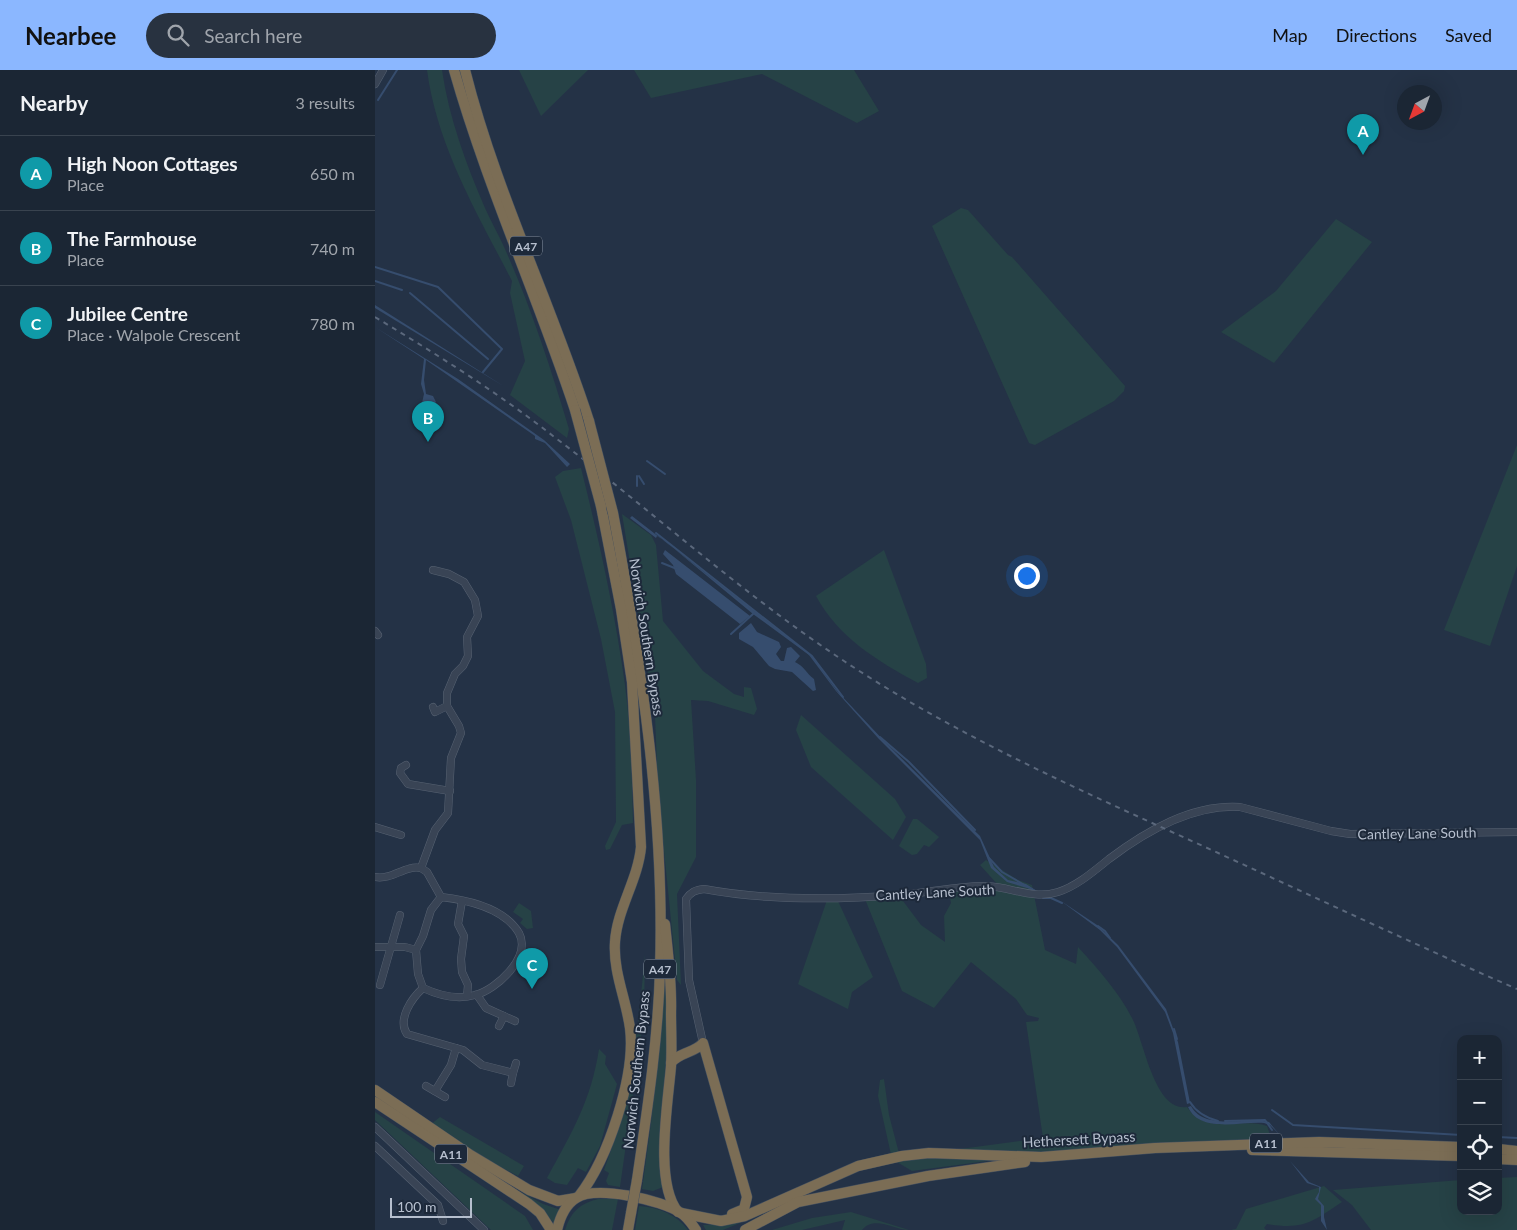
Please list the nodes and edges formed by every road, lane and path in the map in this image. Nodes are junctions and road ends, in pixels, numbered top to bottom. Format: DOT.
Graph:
graph roads {
  1 [pos="383,70"];
  2 [pos="454,70"];
  3 [pos="465,70"];
  4 [pos="375,84"];
  5 [pos="433,570"];
  6 [pos="447,706"];
  7 [pos="435,712"];
  8 [pos="650,757"];
  9 [pos="406,765"];
  10 [pos="450,791"];
  11 [pos="375,827"];
  12 [pos="1517,832"];
  13 [pos="401,835"];
  14 [pos="421,868"];
  15 [pos="375,877"];
  16 [pos="441,897"];
  17 [pos="462,901"];
  18 [pos="399,915"];
  19 [pos="375,946"];
  20 [pos="391,946"];
  21 [pos="416,950"];
  22 [pos="380,985"];
  23 [pos="423,988"];
  24 [pos="477,995"];
  25 [pos="467,996"];
  26 [pos="504,1016"];
  27 [pos="515,1021"];
  28 [pos="499,1026"];
  29 [pos="703,1043"];
  30 [pos="456,1048"];
  31 [pos="516,1063"];
  32 [pos="671,1063"];
  33 [pos="513,1073"];
  34 [pos="511,1083"];
  35 [pos="426,1086"];
  36 [pos="375,1090"];
  37 [pos="435,1091"];
  38 [pos="445,1097"];
  39 [pos="375,1102"];
  40 [pos="375,1127"];
  41 [pos="375,1146"];
  42 [pos="1457,1147"];
  43 [pos="1502,1149"];
  44 [pos="1517,1151"];
  45 [pos="1457,1156"];
  46 [pos="1502,1159"];
  47 [pos="1517,1160"];
  48 [pos="578,1197"];
  49 [pos="680,1213"];
  50 [pos="698,1217"];
  51 [pos="443,1221"];
  52 [pos="485,1230"];
  53 [pos="551,1230"];
  54 [pos="557,1230"];
  55 [pos="628,1230"];
  56 [pos="696,1230"];
  57 [pos="745,1230"];
  1 -- 4 [label="street"];
  2 -- 48 [label="highway, A47, bridge"];
  3 -- 8 [label="highway, Norwich Southern Bypass / A47, bridge"];
  5 -- 6 [label="street"];
  6 -- 7 [label="street"];
  6 -- 10 [label="street"];
  8 -- 32 [label="highway, A47"];
  8 -- 55 [label="highway, Norwich Southern Bypass / A47, bridge"];
  9 -- 10 [label="street"];
  10 -- 14 [label="street"];
  11 -- 13 [label="street"];
  12 -- 29 [label="street, Cantley Lane South"];
  14 -- 15 [label="street"];
  14 -- 16 [label="street"];
  16 -- 17 [label="street"];
  16 -- 21 [label="street"];
  17 -- 24 [label="street"];
  17 -- 25 [label="street"];
  18 -- 20 [label="street"];
  19 -- 20 [label="street"];
  20 -- 21 [label="street"];
  20 -- 22 [label="street"];
  21 -- 23 [label="street"];
  23 -- 25 [label="street"];
  23 -- 30 [label="street"];
  24 -- 25 [label="street"];
  24 -- 26 [label="street"];
  26 -- 27 [label="street"];
  26 -- 28 [label="street"];
  29 -- 32 [label="highway"];
  29 -- 50 [label="highway"];
  30 -- 33 [label="street"];
  30 -- 37 [label="street"];
  31 -- 33 [label="street"];
  32 -- 49 [label="highway, A47"];
  33 -- 34 [label="street"];
  35 -- 37 [label="street"];
  36 -- 48 [label="highway, A11"];
  37 -- 38 [label="street"];
  39 -- 53 [label="highway, A11"];
  40 -- 52 [label="street"];
  41 -- 51 [label="street"];
  42 -- 50 [label="highway, Hethersett Bypass / A11"];
  43 -- 44 [label="highway"];
  45 -- 57 [label="highway, Hethersett Bypass / A11"];
  46 -- 47 [label="highway"];
  48 -- 49 [label="highway, Hethersett Bypass"];
  48 -- 54 [label="highway"];
  49 -- 50 [label="highway, Hethersett Bypass / A11"];
  49 -- 56 [label="highway"];
}
